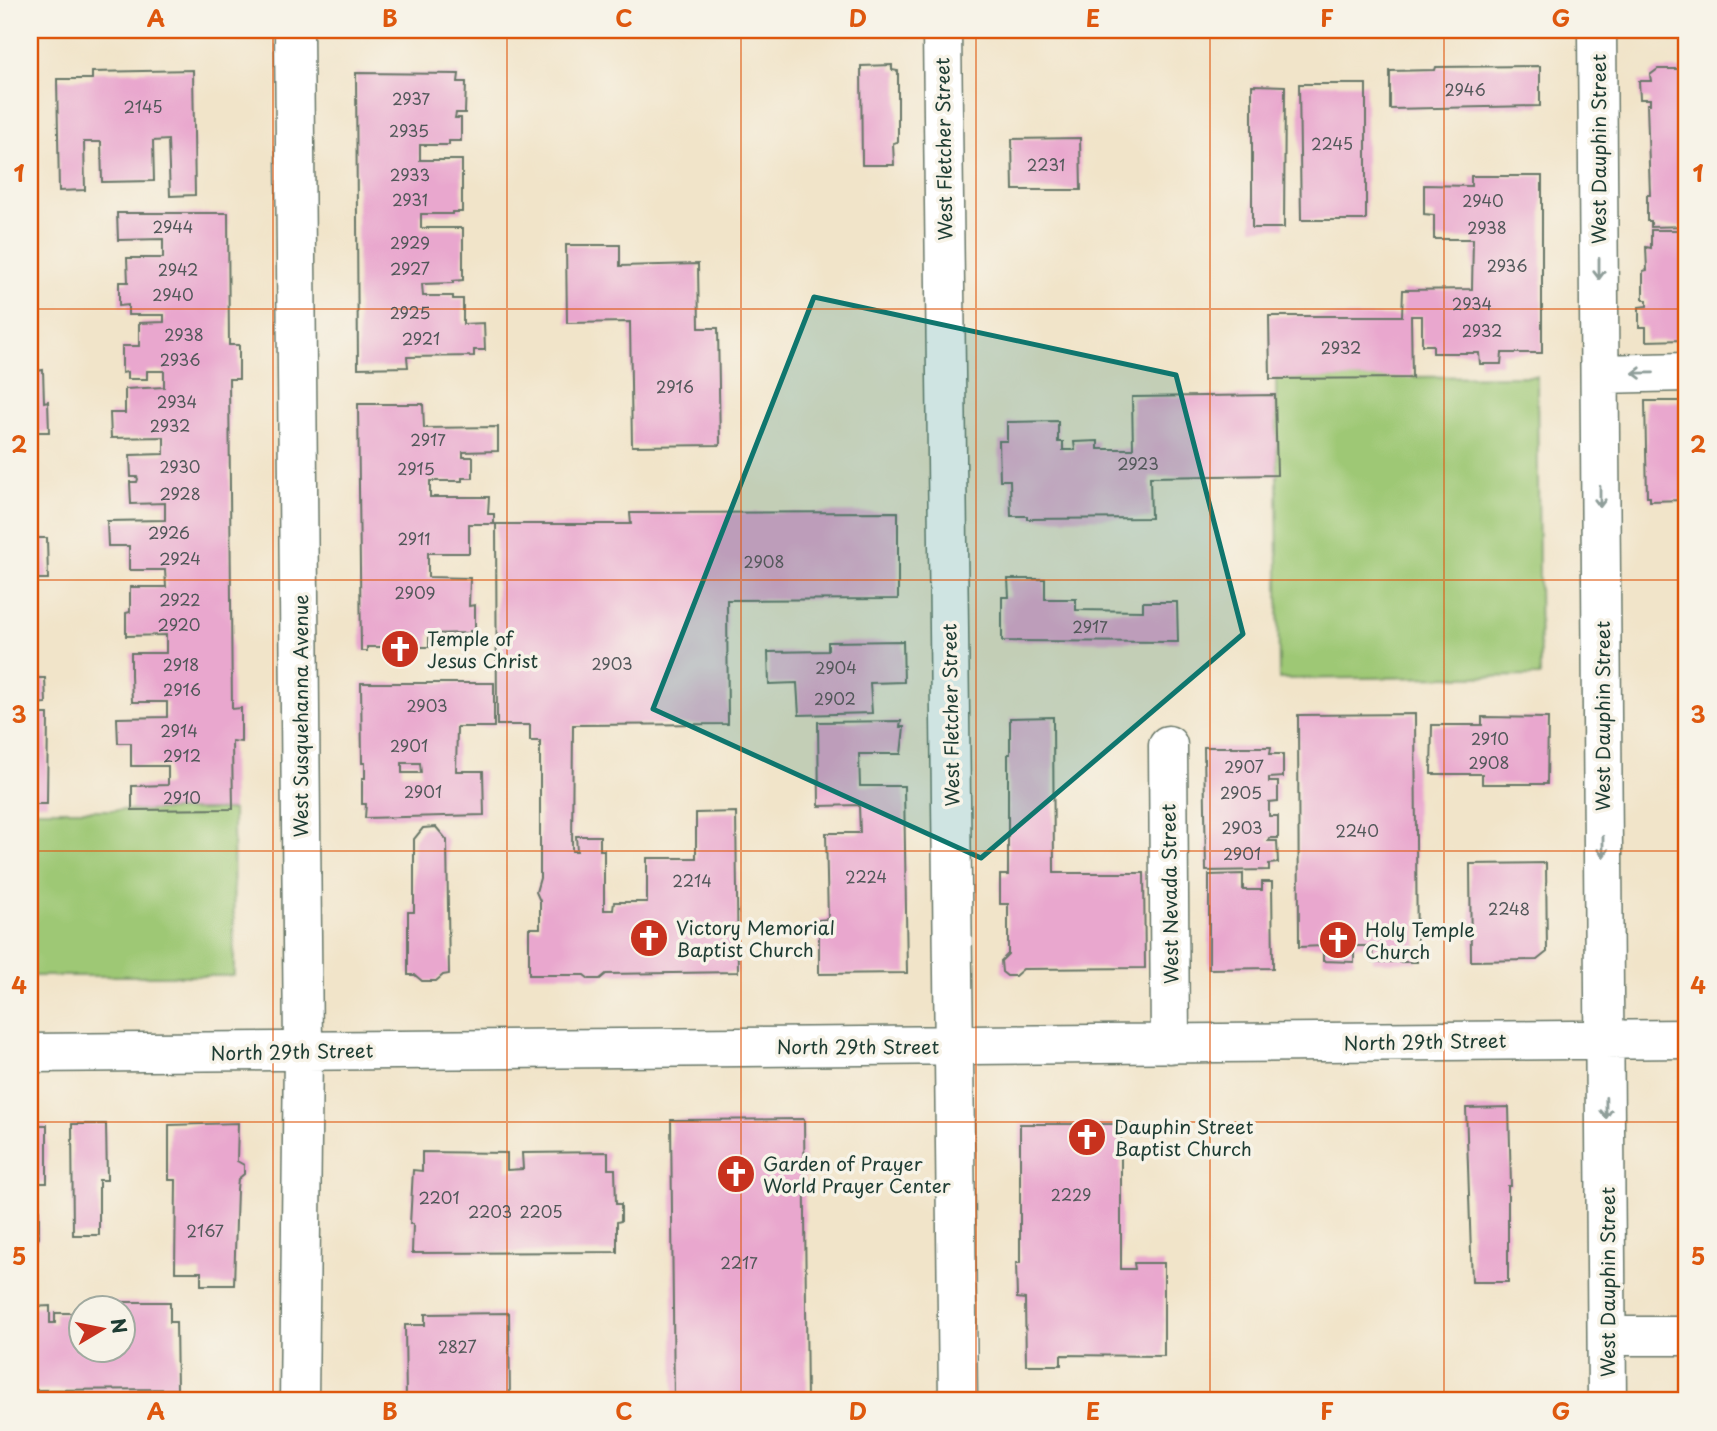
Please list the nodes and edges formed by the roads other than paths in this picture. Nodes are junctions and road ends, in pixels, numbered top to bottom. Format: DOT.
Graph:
graph roads {
  1 [pos="294,30"];
  2 [pos="942,30"];
  3 [pos="1597,30"];
  4 [pos="1687,372"];
  5 [pos="1600,373"];
  6 [pos="1168,745"];
  7 [pos="1687,1039"];
  8 [pos="1605,1040"];
  9 [pos="1170,1044"];
  10 [pos="954,1045"];
  11 [pos="303,1050"];
  12 [pos="30,1054"];
  13 [pos="1607,1336"];
  14 [pos="1687,1336"];
  15 [pos="299,1401"];
  16 [pos="958,1401"];
  17 [pos="1607,1401"];
  1 -- 11 [label="street, West Susquehanna Avenue"];
  2 -- 10 [label="street, West Fletcher Street"];
  3 -- 5 [label="street, West Dauphin Street, one-way"];
  4 -- 5 [label="street, one-way"];
  5 -- 8 [label="street, West Dauphin Street, one-way"];
  6 -- 9 [label="street, West Nevada Street"];
  7 -- 8 [label="street, North 29th Street"];
  8 -- 9 [label="street, North 29th Street"];
  8 -- 13 [label="street, West Dauphin Street, one-way"];
  9 -- 10 [label="street, North 29th Street"];
  10 -- 11 [label="street, North 29th Street"];
  10 -- 16 [label="street, West Fletcher Street"];
  11 -- 12 [label="street, North 29th Street"];
  11 -- 15 [label="street, West Susquehanna Avenue"];
  13 -- 14 [label="street"];
  13 -- 17 [label="street, West Dauphin Street"];
}
